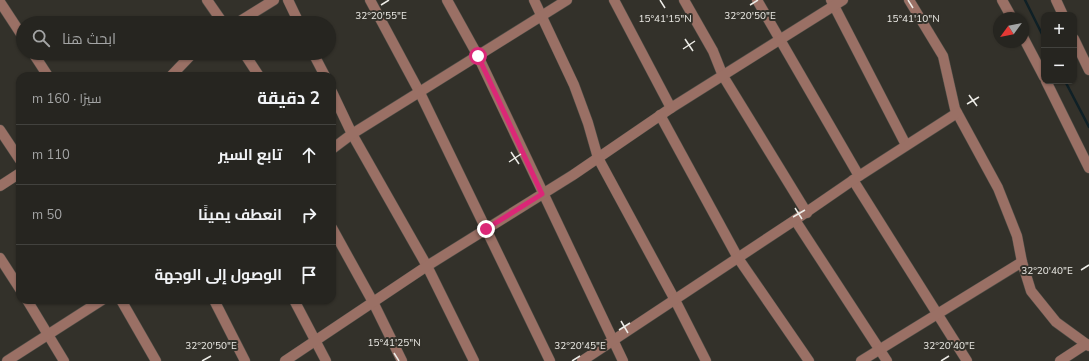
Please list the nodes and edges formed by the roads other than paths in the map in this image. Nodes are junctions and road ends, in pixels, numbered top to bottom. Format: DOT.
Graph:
graph roads {
  1 [pos="207,0"];
  2 [pos="274,0"];
  3 [pos="288,0"];
  4 [pos="370,0"];
  5 [pos="447,0"];
  6 [pos="534,0"];
  7 [pos="567,0"];
  8 [pos="614,0"];
  9 [pos="684,0"];
  10 [pos="756,0"];
  11 [pos="843,0"];
  12 [pos="909,0"];
  13 [pos="1002,0"];
  14 [pos="1056,0"];
  15 [pos="0,2"];
  16 [pos="832,3"];
  17 [pos="1009,12"];
  18 [pos="1061,12"];
  19 [pos="542,15"];
  20 [pos="218,16"];
  21 [pos="248,16"];
  22 [pos="296,16"];
  23 [pos="16,26"];
  24 [pos="779,40"];
  25 [pos="1077,45"];
  26 [pos="1029,48"];
  27 [pos="478,56"];
  28 [pos="38,60"];
  29 [pos="186,60"];
  30 [pos="249,60"];
  31 [pos="317,60"];
  32 [pos="1089,70"];
  33 [pos="1041,71"];
  34 [pos="45,72"];
  35 [pos="175,72"];
  36 [pos="256,72"];
  37 [pos="322,72"];
  38 [pos="723,76"];
  39 [pos="1047,84"];
  40 [pos="420,93"];
  41 [pos="336,100"];
  42 [pos="671,108"];
  43 [pos="957,113"];
  44 [pos="660,116"];
  45 [pos="0,130"];
  46 [pos="352,134"];
  47 [pos="906,145"];
  48 [pos="336,146"];
  49 [pos="16,154"];
  50 [pos="598,158"];
  51 [pos="1089,168"];
  52 [pos="16,176"];
  53 [pos="856,178"];
  54 [pos="0,186"];
  55 [pos="542,194"];
  56 [pos="806,212"];
  57 [pos="796,220"];
  58 [pos="486,229"];
  59 [pos="336,235"];
  60 [pos="0,258"];
  61 [pos="738,258"];
  62 [pos="1022,262"];
  63 [pos="427,266"];
  64 [pos="16,283"];
  65 [pos="675,300"];
  66 [pos="373,302"];
  67 [pos="30,304"];
  68 [pos="96,304"];
  69 [pos="123,304"];
  70 [pos="216,304"];
  71 [pos="296,304"];
  72 [pos="938,313"];
  73 [pos="49,334"];
  74 [pos="315,341"];
  75 [pos="613,341"];
  76 [pos="1087,345"];
  77 [pos="879,350"];
  78 [pos="7,361"];
  79 [pos="64,361"];
  80 [pos="156,361"];
  81 [pos="245,361"];
  82 [pos="285,361"];
  83 [pos="326,361"];
  84 [pos="402,361"];
  85 [pos="474,361"];
  86 [pos="550,361"];
  87 [pos="582,361"];
  88 [pos="623,361"];
  89 [pos="706,361"];
  90 [pos="810,361"];
  91 [pos="861,361"];
  92 [pos="887,361"];
  93 [pos="967,361"];
  94 [pos="1060,361"];
  1 -- 20 [label="street"];
  2 -- 21 [label="street"];
  3 -- 22 [label="street"];
  4 -- 40 [label="street"];
  5 -- 27 [label="street"];
  6 -- 19 [label="street"];
  7 -- 19 [label="street"];
  8 -- 42 [label="street"];
  9 -- 38 [label="street"];
  10 -- 24 [label="street"];
  11 -- 16 [label="street"];
  12 -- 43 [label="street"];
  13 -- 17 [label="street"];
  14 -- 18 [label="street"];
  15 -- 23 [label="street"];
  16 -- 24 [label="street"];
  16 -- 47 [label="street"];
  19 -- 27 [label="street"];
  19 -- 50 [label="street"];
  24 -- 38 [label="street"];
  24 -- 53 [label="street"];
  25 -- 32 [label="street"];
  26 -- 33 [label="street"];
  27 -- 40 [label="street"];
  27 -- 55 [label="street"];
  28 -- 34 [label="street"];
  29 -- 35 [label="street"];
  30 -- 36 [label="street"];
  31 -- 37 [label="street"];
  38 -- 42 [label="street"];
  38 -- 56 [label="street"];
  39 -- 51 [label="street"];
  40 -- 46 [label="street"];
  40 -- 58 [label="street"];
  41 -- 46 [label="street"];
  42 -- 44 [label="street"];
  43 -- 47 [label="street"];
  43 -- 62 [label="street"];
  44 -- 50 [label="street"];
  44 -- 61 [label="street"];
  45 -- 49 [label="street"];
  46 -- 48 [label="street"];
  46 -- 63 [label="street"];
  47 -- 53 [label="street"];
  50 -- 55 [label="street"];
  50 -- 65 [label="street"];
  52 -- 54 [label="street"];
  53 -- 56 [label="street"];
  53 -- 72 [label="street"];
  55 -- 58 [label="street"];
  55 -- 75 [label="street"];
  56 -- 57 [label="street"];
  57 -- 61 [label="street"];
  57 -- 77 [label="street"];
  58 -- 63 [label="street"];
  58 -- 86 [label="street"];
  59 -- 66 [label="street"];
  60 -- 64 [label="street"];
  61 -- 65 [label="street"];
  61 -- 90 [label="street"];
  62 -- 72 [label="street"];
  62 -- 76 [label="street"];
  63 -- 66 [label="street"];
  63 -- 85 [label="street"];
  65 -- 75 [label="street"];
  65 -- 89 [label="street"];
  66 -- 74 [label="street"];
  66 -- 84 [label="street"];
  67 -- 73 [label="street"];
  68 -- 73 [label="street"];
  69 -- 80 [label="street"];
  70 -- 81 [label="street"];
  71 -- 74 [label="street"];
  72 -- 77 [label="street"];
  72 -- 93 [label="street"];
  73 -- 78 [label="street"];
  73 -- 79 [label="street"];
  74 -- 82 [label="street"];
  74 -- 83 [label="street"];
  75 -- 87 [label="street"];
  75 -- 88 [label="street"];
  76 -- 94 [label="street"];
  77 -- 91 [label="street"];
  77 -- 92 [label="street"];
}
